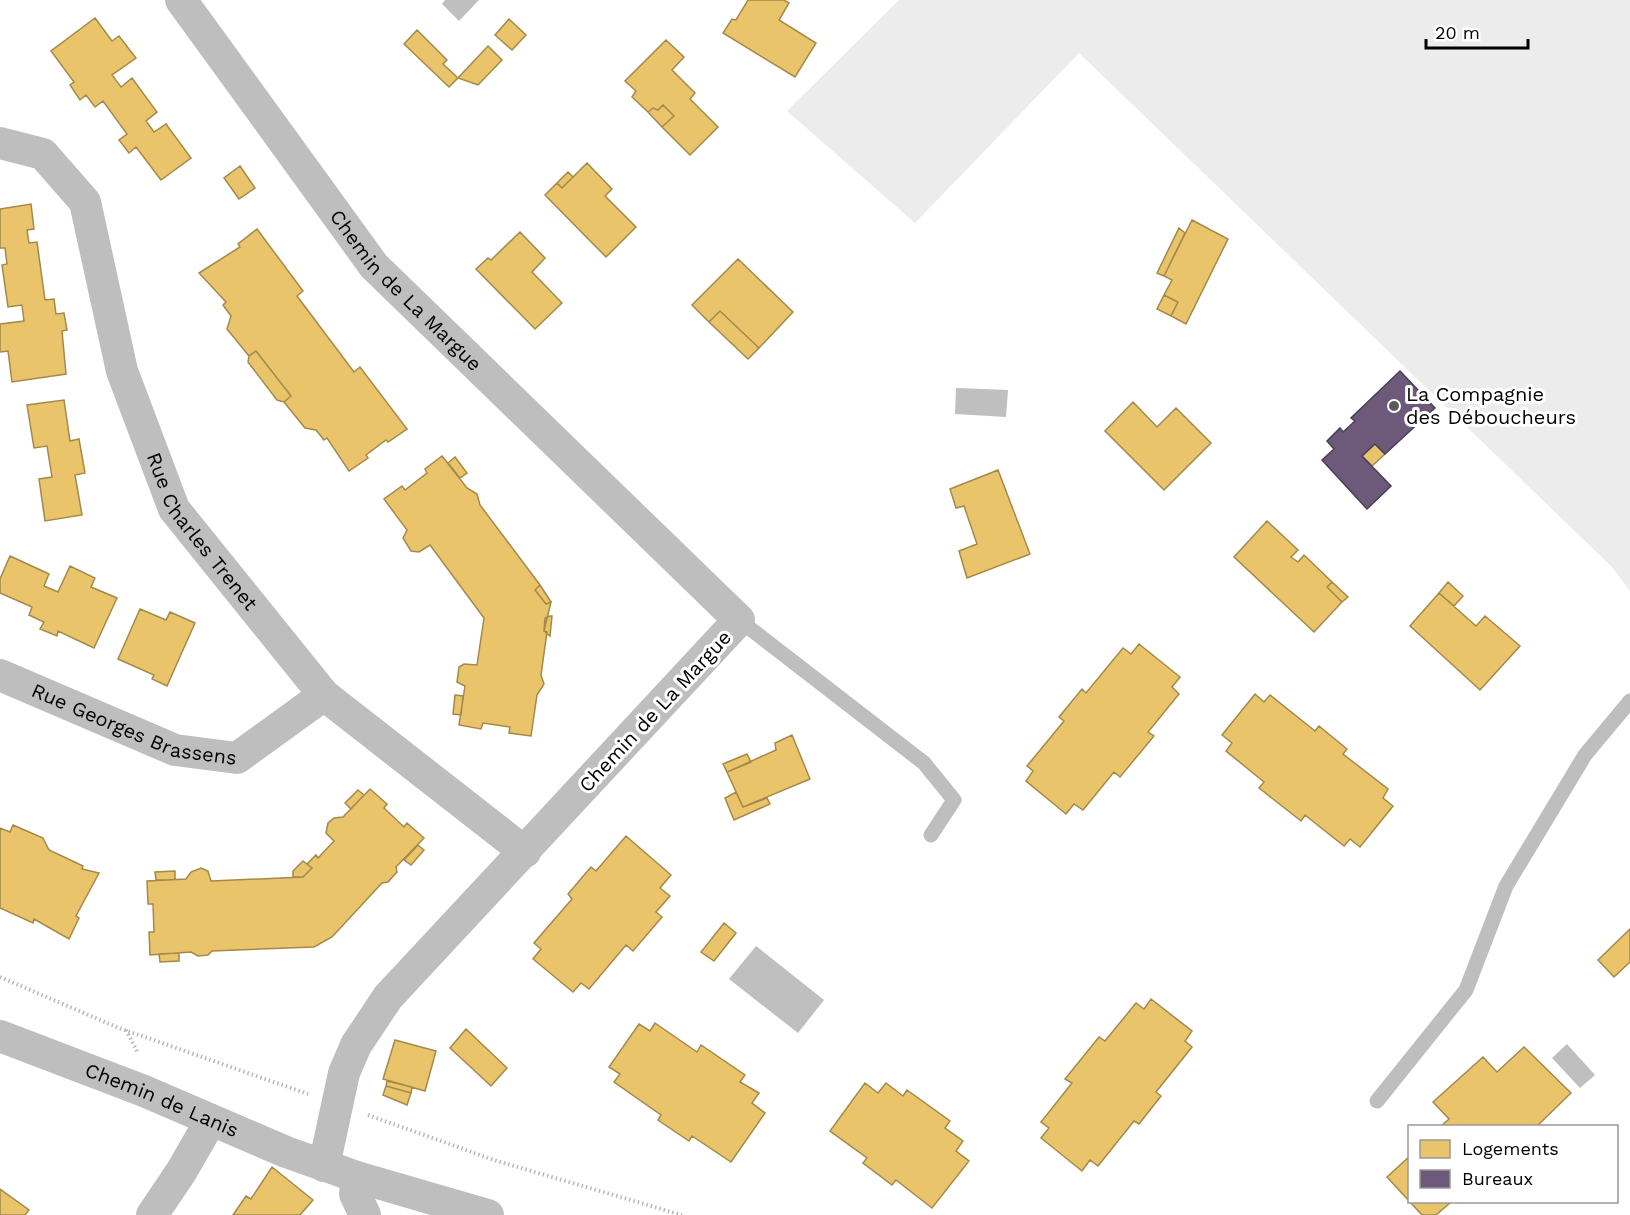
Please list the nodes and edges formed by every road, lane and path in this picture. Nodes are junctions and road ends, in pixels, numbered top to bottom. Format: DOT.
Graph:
graph roads {
  1 [pos="181,0"];
  2 [pos="0,143"];
  3 [pos="739,620"];
  4 [pos="0,675"];
  5 [pos="324,695"];
  6 [pos="1630,701"];
  7 [pos="931,835"];
  8 [pos="525,852"];
  9 [pos="0,977"];
  10 [pos="0,1036"];
  11 [pos="306,1094"];
  12 [pos="1377,1101"];
  13 [pos="360,1112"];
  14 [pos="211,1120"];
  15 [pos="324,1166"];
  16 [pos="357,1177"];
  17 [pos="152,1215"];
  18 [pos="364,1215"];
  19 [pos="488,1215"];
  20 [pos="682,1215"];
  1 -- 3 [label="street, Chemin de La Margue"];
  2 -- 5 [label="street, Rue Charles Trenet"];
  3 -- 7 [label="lane"];
  3 -- 8 [label="street, Chemin de La Margue"];
  4 -- 5 [label="street, Rue Georges Brassens"];
  5 -- 8 [label="street, Rue Charles Trenet"];
  6 -- 12 [label="lane"];
  8 -- 15 [label="street, Chemin de La Margue"];
  9 -- 11 [label="path"];
  10 -- 14 [label="street, Chemin de Lanis"];
  13 -- 20 [label="path"];
  14 -- 15 [label="street, Chemin de Lanis"];
  14 -- 17 [label="street"];
  15 -- 16 [label="street"];
  16 -- 18 [label="street"];
  16 -- 19 [label="street"];
}
